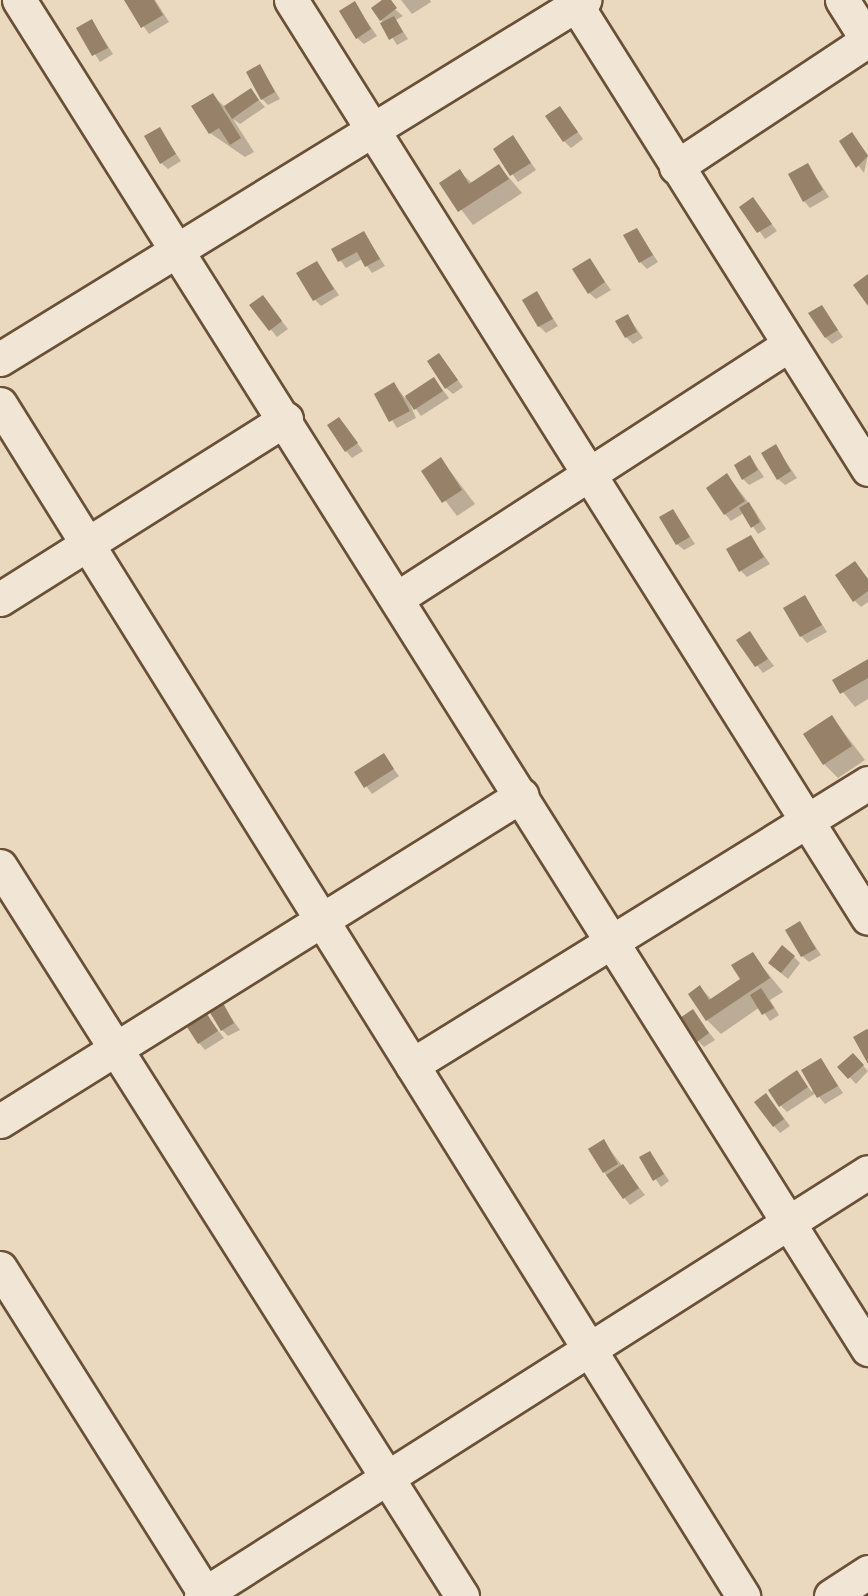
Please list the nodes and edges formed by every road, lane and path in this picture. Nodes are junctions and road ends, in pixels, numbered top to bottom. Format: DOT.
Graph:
graph roads {
  1 [pos="19,0"];
  2 [pos="291,0"];
  3 [pos="842,0"];
  4 [pos="577,2"];
  5 [pos="868,41"];
  6 [pos="372,130"];
  7 [pos="676,167"];
  8 [pos="179,249"];
  9 [pos="789,345"];
  10 [pos="0,359"];
  11 [pos="0,404"];
  12 [pos="286,419"];
  13 [pos="868,469"];
  14 [pos="588,474"];
  15 [pos="87,545"];
  16 [pos="399,597"];
  17 [pos="0,599"];
  18 [pos="868,783"];
  19 [pos="522,795"];
  20 [pos="806,822"];
  21 [pos="0,866"];
  22 [pos="868,918"];
  23 [pos="322,922"];
  24 [pos="614,941"];
  25 [pos="116,1049"];
  26 [pos="412,1065"];
  27 [pos="0,1121"];
  28 [pos="868,1172"];
  29 [pos="787,1222"];
  30 [pos="0,1268"];
  31 [pos="585,1347"];
  32 [pos="868,1349"];
  33 [pos="389,1480"];
  34 [pos="868,1572"];
  35 [pos="203,1595"];
  36 [pos="462,1596"];
  37 [pos="743,1596"];
  38 [pos="831,1596"];
  1 -- 8 [label="street"];
  2 -- 6 [label="street"];
  3 -- 5 [label="street"];
  4 -- 6 [label="street"];
  4 -- 7 [label="street"];
  5 -- 7 [label="street"];
  6 -- 8 [label="street"];
  6 -- 14 [label="street"];
  7 -- 9 [label="street"];
  8 -- 10 [label="street"];
  8 -- 12 [label="street"];
  9 -- 13 [label="street"];
  9 -- 14 [label="street"];
  11 -- 15 [label="street"];
  12 -- 15 [label="street"];
  12 -- 16 [label="street"];
  14 -- 16 [label="street"];
  14 -- 20 [label="street"];
  15 -- 17 [label="street"];
  15 -- 23 [label="street"];
  16 -- 19 [label="street"];
  18 -- 20 [label="street"];
  19 -- 23 [label="street"];
  19 -- 24 [label="street"];
  20 -- 22 [label="street"];
  20 -- 24 [label="street"];
  21 -- 25 [label="street"];
  23 -- 25 [label="street"];
  23 -- 26 [label="street"];
  24 -- 26 [label="street"];
  24 -- 29 [label="street"];
  25 -- 27 [label="street"];
  25 -- 33 [label="street"];
  26 -- 31 [label="street"];
  28 -- 29 [label="street"];
  29 -- 31 [label="street"];
  29 -- 32 [label="street"];
  30 -- 35 [label="street"];
  31 -- 33 [label="street"];
  31 -- 37 [label="street"];
  33 -- 35 [label="street"];
  33 -- 36 [label="street"];
  34 -- 38 [label="street"];
}
